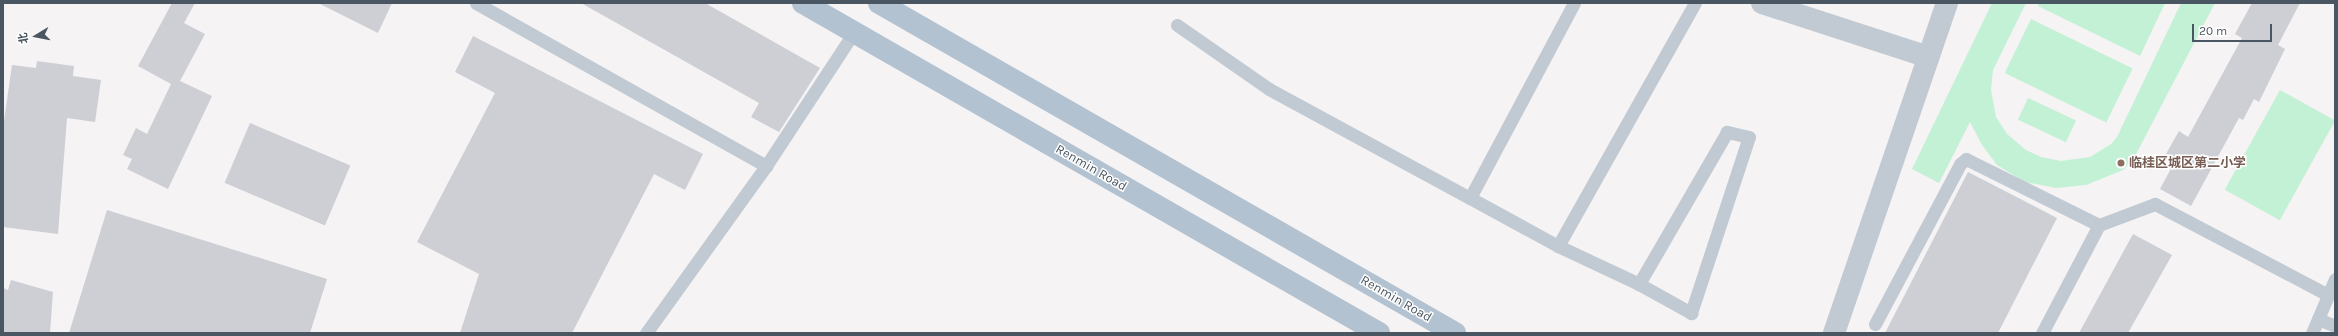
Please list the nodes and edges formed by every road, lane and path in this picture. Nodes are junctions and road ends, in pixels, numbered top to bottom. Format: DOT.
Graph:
graph roads {
  1 [pos="476,3"];
  2 [pos="803,3"];
  3 [pos="879,3"];
  4 [pos="1574,3"];
  5 [pos="1695,3"];
  6 [pos="1762,3"];
  7 [pos="1947,3"];
  8 [pos="1177,25"];
  9 [pos="854,32"];
  10 [pos="1928,57"];
  11 [pos="766,166"];
  12 [pos="1470,198"];
  13 [pos="2099,224"];
  14 [pos="1558,246"];
  15 [pos="2335,279"];
  16 [pos="1639,284"];
  17 [pos="2328,296"];
  18 [pos="2318,319"];
  19 [pos="1875,324"];
  20 [pos="2335,326"];
  21 [pos="646,333"];
  22 [pos="1379,333"];
  23 [pos="1454,333"];
  24 [pos="1834,333"];
  25 [pos="2042,333"];
  26 [pos="2312,333"];
  1 -- 11 [label="lane"];
  2 -- 9 [label="main road, Renmin Road"];
  3 -- 23 [label="main road, Renmin Road"];
  4 -- 12 [label="lane"];
  5 -- 14 [label="lane"];
  6 -- 10 [label="street"];
  7 -- 10 [label="street"];
  8 -- 12 [label="lane"];
  9 -- 11 [label="lane"];
  9 -- 22 [label="main road, Renmin Road"];
  10 -- 24 [label="street"];
  11 -- 21 [label="lane"];
  12 -- 14 [label="lane"];
  13 -- 17 [label="lane"];
  13 -- 19 [label="lane"];
  13 -- 25 [label="lane"];
  14 -- 16 [label="lane"];
  15 -- 17 [label="lane"];
  16 -- 16 [label="lane"];
  17 -- 18 [label="lane"];
  18 -- 20 [label="lane"];
  18 -- 26 [label="lane"];
}
